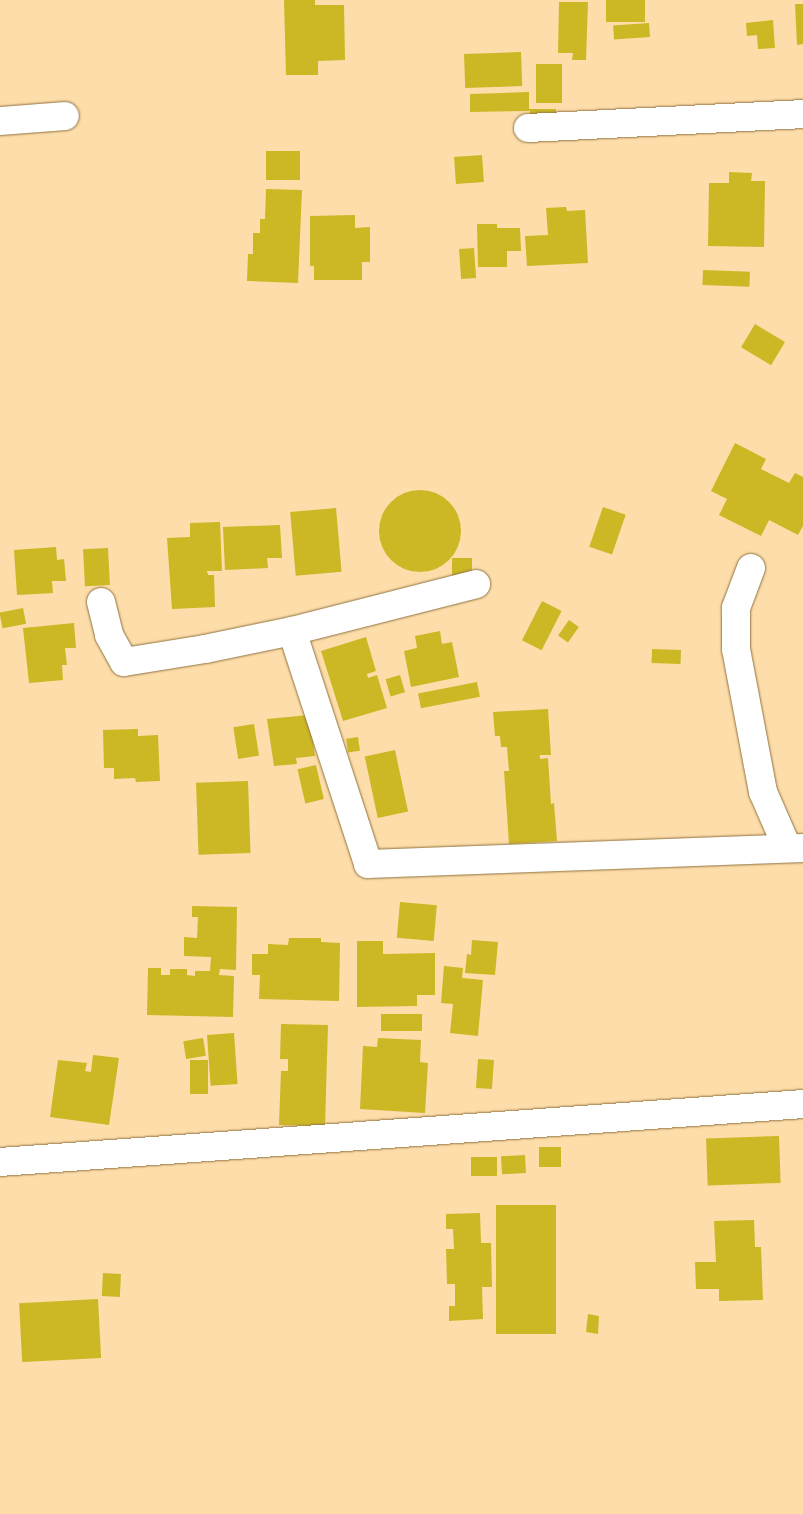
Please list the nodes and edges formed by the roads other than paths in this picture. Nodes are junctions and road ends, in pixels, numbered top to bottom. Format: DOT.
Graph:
graph roads {
  1 [pos="803,114"];
  2 [pos="65,116"];
  3 [pos="0,121"];
  4 [pos="528,128"];
  5 [pos="751,568"];
  6 [pos="476,584"];
  7 [pos="101,602"];
  8 [pos="292,631"];
  9 [pos="795,847"];
  10 [pos="803,1104"];
  11 [pos="0,1162"];
  1 -- 4 [label="street"];
  2 -- 3 [label="street"];
  5 -- 9 [label="street"];
  6 -- 8 [label="street"];
  7 -- 8 [label="street"];
  8 -- 9 [label="street"];
  10 -- 11 [label="street"];
}
